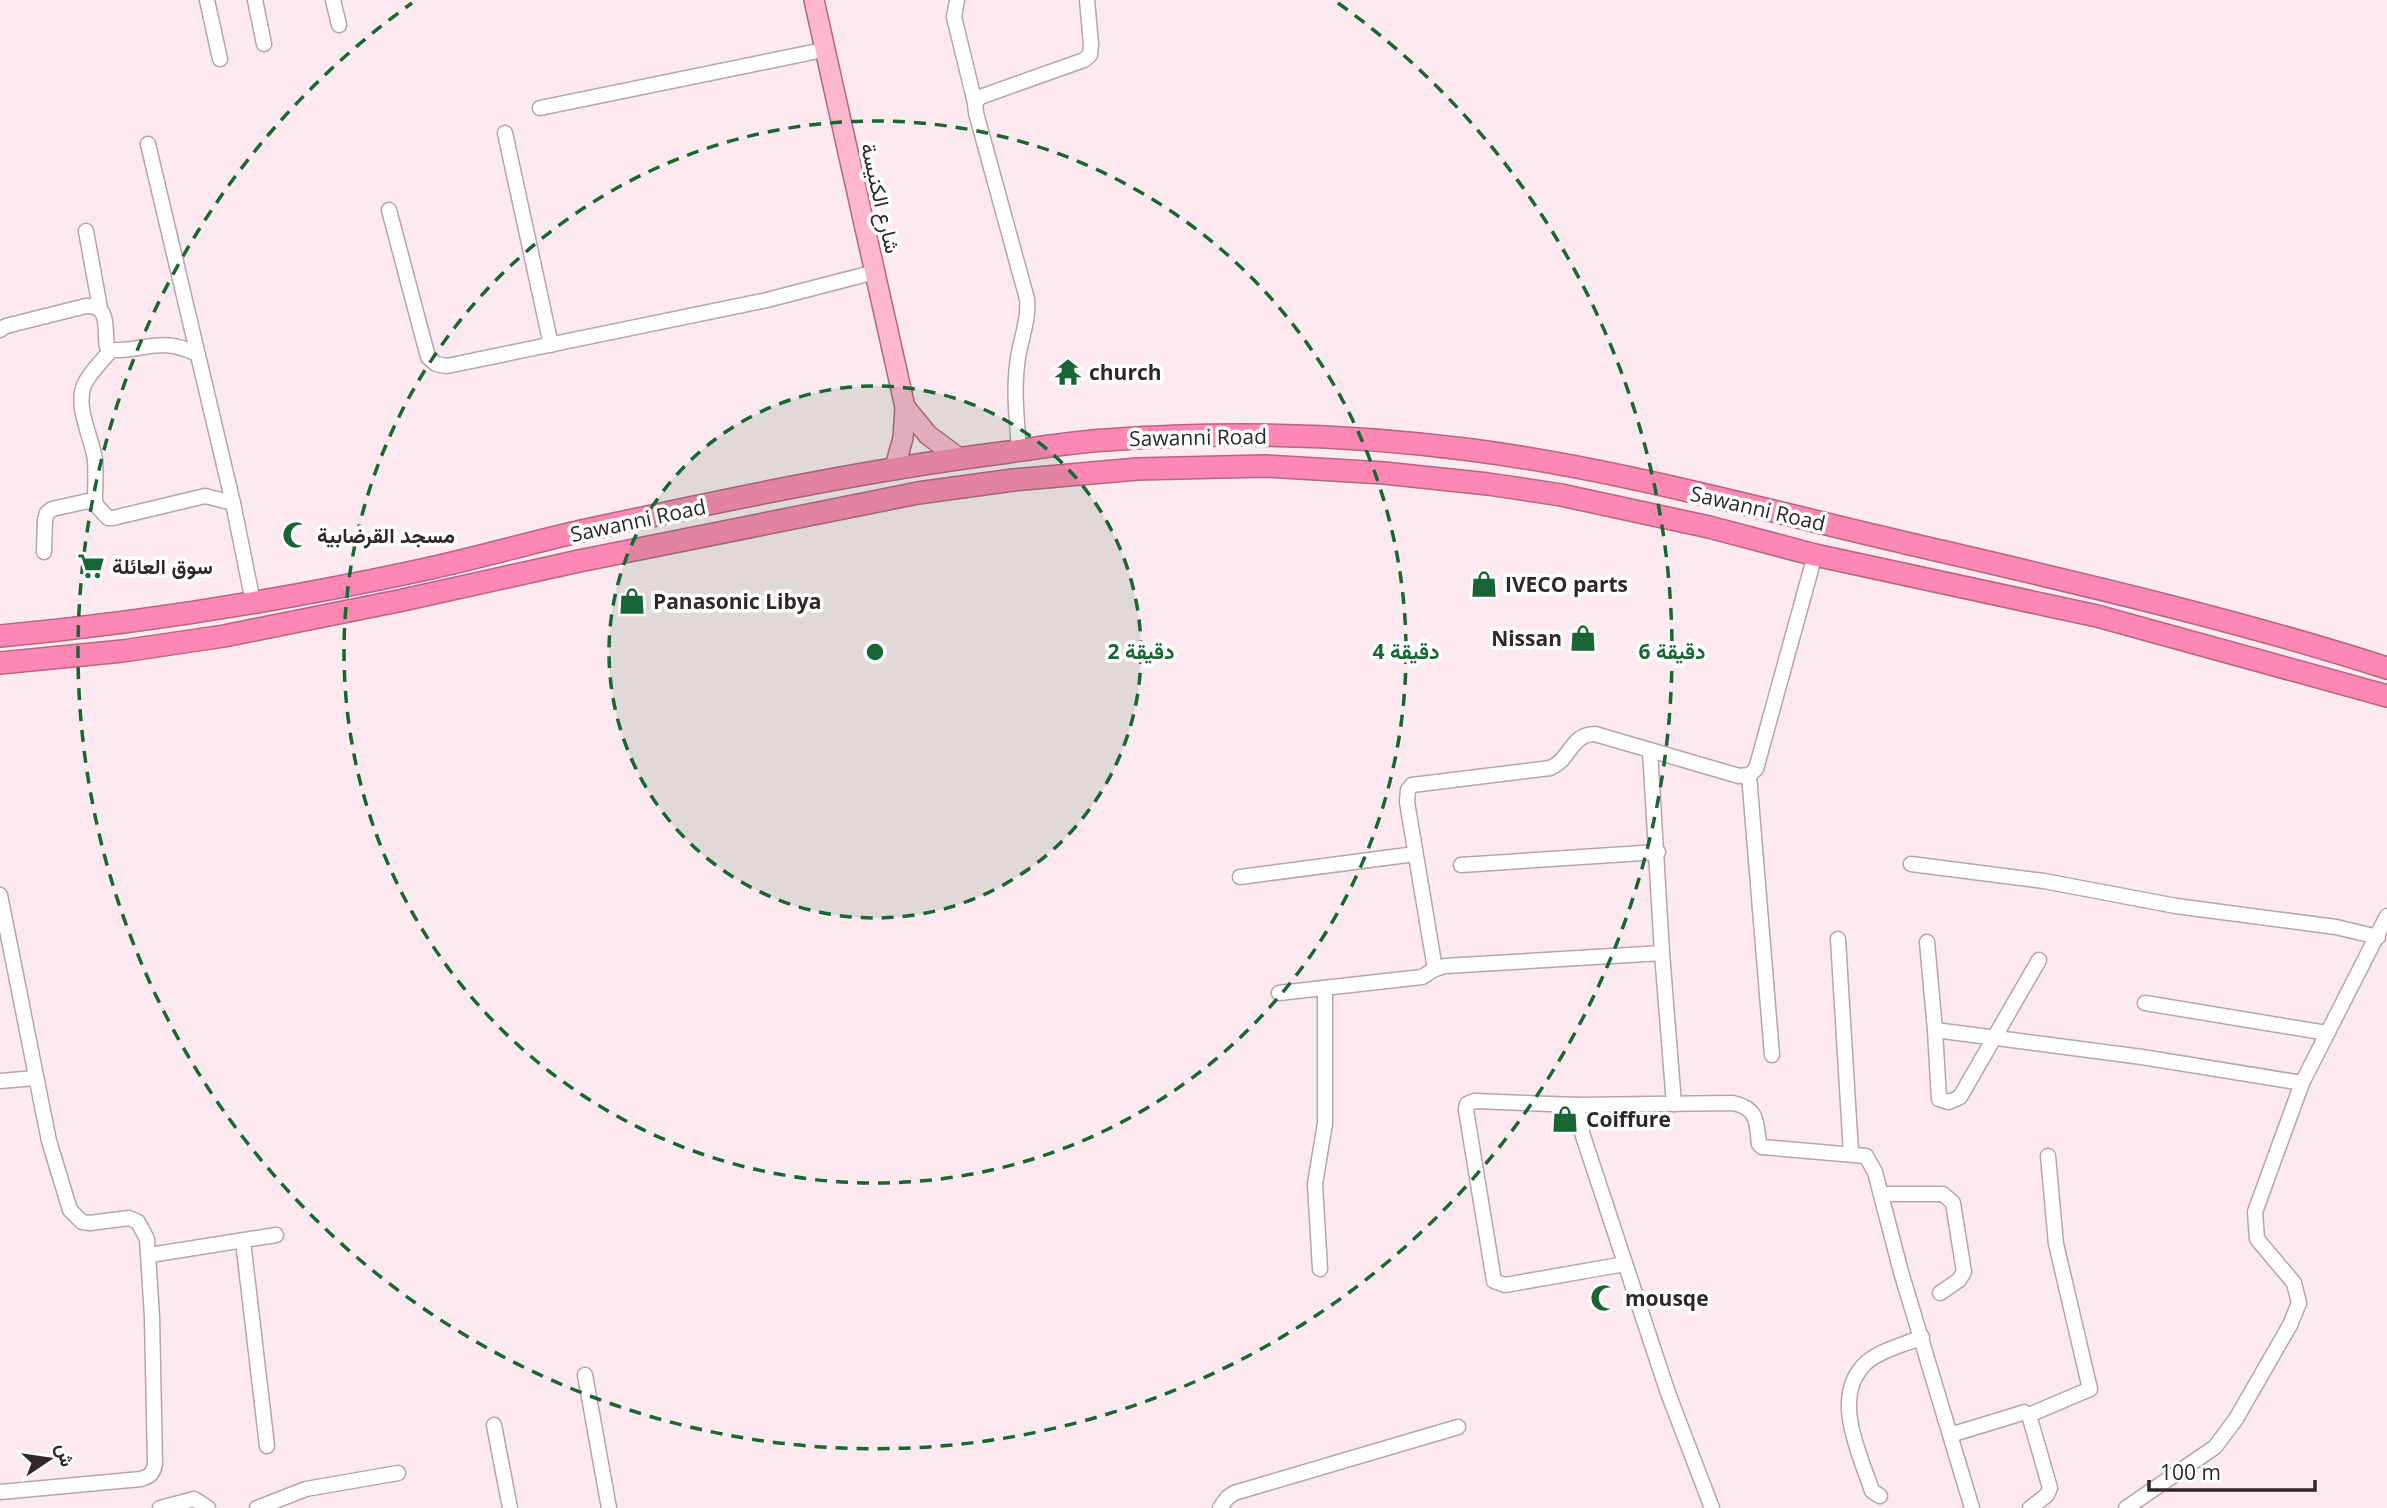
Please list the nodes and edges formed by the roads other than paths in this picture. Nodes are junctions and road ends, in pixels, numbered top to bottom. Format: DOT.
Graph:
graph roads {
  1 [pos="207,0"];
  2 [pos="256,0"];
  3 [pos="333,0"];
  4 [pos="814,0"];
  5 [pos="957,0"];
  6 [pos="1087,0"];
  7 [pos="340,25"];
  8 [pos="264,44"];
  9 [pos="823,50"];
  10 [pos="220,59"];
  11 [pos="975,103"];
  12 [pos="540,108"];
  13 [pos="505,133"];
  14 [pos="148,145"];
  15 [pos="389,210"];
  16 [pos="86,231"];
  17 [pos="875,272"];
  18 [pos="100,308"];
  19 [pos="0,330"];
  20 [pos="551,345"];
  21 [pos="111,351"];
  22 [pos="197,354"];
  23 [pos="905,407"];
  24 [pos="1019,450"];
  25 [pos="959,458"];
  26 [pos="895,467"];
  27 [pos="233,503"];
  28 [pos="95,504"];
  29 [pos="44,552"];
  30 [pos="1815,555"];
  31 [pos="253,602"];
  32 [pos="0,636"];
  33 [pos="0,663"];
  34 [pos="2387,668"];
  35 [pos="2387,696"];
  36 [pos="1650,750"];
  37 [pos="1749,775"];
  38 [pos="1658,852"];
  39 [pos="1415,854"];
  40 [pos="1911,864"];
  41 [pos="1461,865"];
  42 [pos="1240,877"];
  43 [pos="0,895"];
  44 [pos="2387,916"];
  45 [pos="2378,937"];
  46 [pos="1838,939"];
  47 [pos="1927,942"];
  48 [pos="1662,953"];
  49 [pos="2039,960"];
  50 [pos="1435,969"];
  51 [pos="1325,988"];
  52 [pos="1279,993"];
  53 [pos="2145,1003"];
  54 [pos="1935,1030"];
  55 [pos="2327,1033"];
  56 [pos="1993,1038"];
  57 [pos="1772,1055"];
  58 [pos="35,1079"];
  59 [pos="0,1081"];
  60 [pos="2302,1083"];
  61 [pos="1674,1104"];
  62 [pos="1576,1105"];
  63 [pos="1851,1153"];
  64 [pos="2049,1156"];
  65 [pos="1881,1194"];
  66 [pos="276,1235"];
  67 [pos="243,1241"];
  68 [pos="150,1255"];
  69 [pos="1625,1264"];
  70 [pos="1321,1269"];
  71 [pos="1940,1293"];
  72 [pos="1922,1337"];
  73 [pos="584,1375"];
  74 [pos="2028,1415"];
  75 [pos="494,1425"];
  76 [pos="1458,1427"];
  77 [pos="1951,1435"];
  78 [pos="267,1446"];
  79 [pos="398,1473"];
  80 [pos="0,1492"];
  81 [pos="1880,1496"];
  82 [pos="1707,1506"];
  83 [pos="160,1508"];
  84 [pos="208,1508"];
  85 [pos="257,1508"];
  86 [pos="510,1508"];
  87 [pos="609,1508"];
  88 [pos="1220,1508"];
  89 [pos="1972,1508"];
  90 [pos="2030,1508"];
  91 [pos="2126,1508"];
  1 -- 10 [label="street"];
  2 -- 8 [label="street"];
  3 -- 7 [label="street"];
  4 -- 9 [label="main road, شارع الكنيسة"];
  5 -- 11 [label="street"];
  6 -- 11 [label="street"];
  9 -- 12 [label="street"];
  9 -- 17 [label="main road, شارع الكنيسة"];
  11 -- 24 [label="street"];
  13 -- 20 [label="street"];
  14 -- 22 [label="street"];
  15 -- 20 [label="street"];
  16 -- 18 [label="street"];
  17 -- 20 [label="street"];
  17 -- 23 [label="main road, شارع الكنيسة"];
  18 -- 19 [label="street"];
  18 -- 21 [label="street"];
  21 -- 22 [label="street"];
  21 -- 28 [label="street"];
  22 -- 27 [label="street"];
  23 -- 25 [label="main road, شارع الكنيسة"];
  23 -- 26 [label="main road, شارع الكنيسة"];
  24 -- 25 [label="highway, Sawanni Road"];
  24 -- 34 [label="highway, Sawanni Road"];
  25 -- 26 [label="highway, Sawanni Road"];
  26 -- 31 [label="highway, Sawanni Road"];
  27 -- 28 [label="street"];
  27 -- 31 [label="street"];
  28 -- 29 [label="street"];
  30 -- 33 [label="highway, Sawanni Road"];
  30 -- 35 [label="highway, Sawanni Road"];
  30 -- 37 [label="street"];
  31 -- 32 [label="highway, Sawanni Road"];
  36 -- 37 [label="street"];
  36 -- 38 [label="street"];
  36 -- 39 [label="street"];
  37 -- 57 [label="street"];
  38 -- 41 [label="street"];
  38 -- 48 [label="street"];
  39 -- 42 [label="street"];
  39 -- 50 [label="street"];
  40 -- 45 [label="street"];
  43 -- 58 [label="street"];
  44 -- 45 [label="street"];
  45 -- 55 [label="street"];
  46 -- 63 [label="street"];
  47 -- 54 [label="street"];
  48 -- 50 [label="street"];
  48 -- 61 [label="street"];
  49 -- 56 [label="street"];
  50 -- 51 [label="street"];
  51 -- 52 [label="street"];
  51 -- 70 [label="street"];
  53 -- 55 [label="street"];
  54 -- 56 [label="street"];
  54 -- 56 [label="street"];
  55 -- 60 [label="street"];
  56 -- 60 [label="street"];
  58 -- 59 [label="street"];
  58 -- 68 [label="street"];
  60 -- 91 [label="street"];
  61 -- 62 [label="street"];
  61 -- 63 [label="street"];
  62 -- 69 [label="street"];
  62 -- 69 [label="street"];
  63 -- 65 [label="street"];
  64 -- 74 [label="street"];
  65 -- 71 [label="street"];
  65 -- 72 [label="street"];
  66 -- 67 [label="street"];
  67 -- 68 [label="street"];
  67 -- 78 [label="street"];
  68 -- 80 [label="street"];
  69 -- 82 [label="street"];
  72 -- 77 [label="street"];
  72 -- 81 [label="street"];
  73 -- 87 [label="street"];
  74 -- 77 [label="street"];
  74 -- 90 [label="street"];
  75 -- 86 [label="street"];
  76 -- 88 [label="street"];
  77 -- 89 [label="street"];
  79 -- 85 [label="street"];
  83 -- 84 [label="street"];
}
